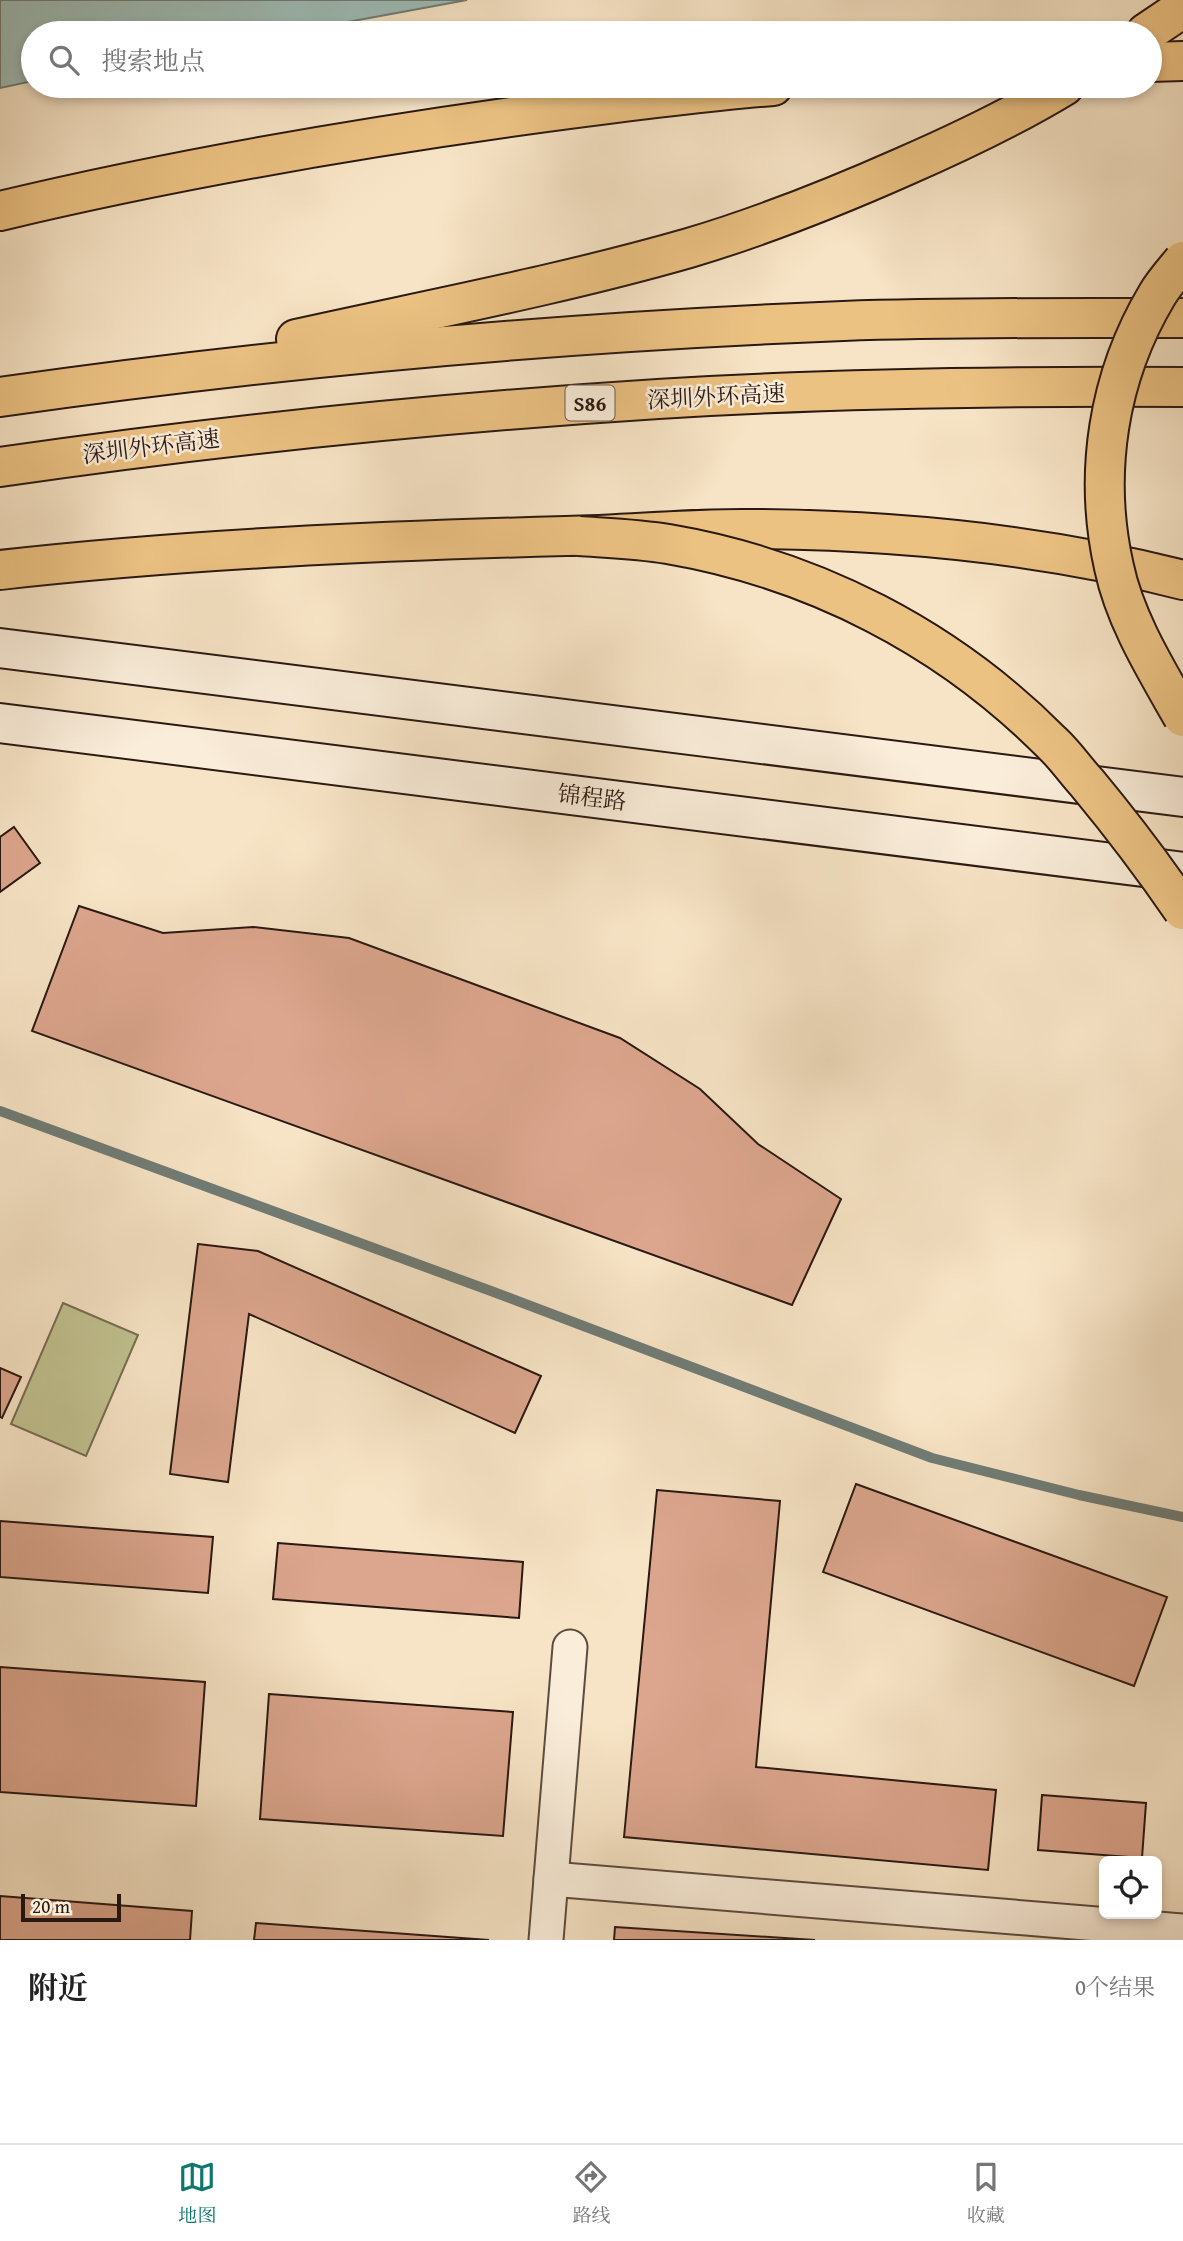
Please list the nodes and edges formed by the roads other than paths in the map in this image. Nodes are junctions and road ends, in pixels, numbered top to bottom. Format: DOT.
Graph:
graph roads {
  1 [pos="1183,8"];
  2 [pos="1162,22"];
  3 [pos="1183,61"];
  4 [pos="1162,62"];
  5 [pos="656,98"];
  6 [pos="1042,98"];
  7 [pos="0,211"];
  8 [pos="1183,261"];
  9 [pos="1183,318"];
  10 [pos="96,384"];
  11 [pos="1183,387"];
  12 [pos="0,397"];
  13 [pos="0,467"];
  14 [pos="579,536"];
  15 [pos="0,570"];
  16 [pos="1183,580"];
  17 [pos="0,648"];
  18 [pos="1183,718"];
  19 [pos="0,723"];
  20 [pos="1183,797"];
  21 [pos="1183,872"];
  22 [pos="1183,910"];
  23 [pos="570,1647"];
  24 [pos="551,1879"];
  25 [pos="1183,1931"];
  26 [pos="546,1940"];
  1 -- 2 [label="highway"];
  3 -- 4 [label="highway"];
  5 -- 7 [label="highway"];
  6 -- 10 [label="highway"];
  8 -- 18 [label="highway, bridge"];
  9 -- 10 [label="highway"];
  10 -- 12 [label="highway"];
  11 -- 13 [label="highway, 深圳外环高速 / S86"];
  14 -- 15 [label="highway"];
  14 -- 16 [label="highway, bridge"];
  14 -- 22 [label="highway, bridge"];
  17 -- 20 [label="main road"];
  19 -- 21 [label="main road, 锦程路"];
  23 -- 24 [label="street"];
  24 -- 25 [label="street"];
  24 -- 26 [label="street"];
}
